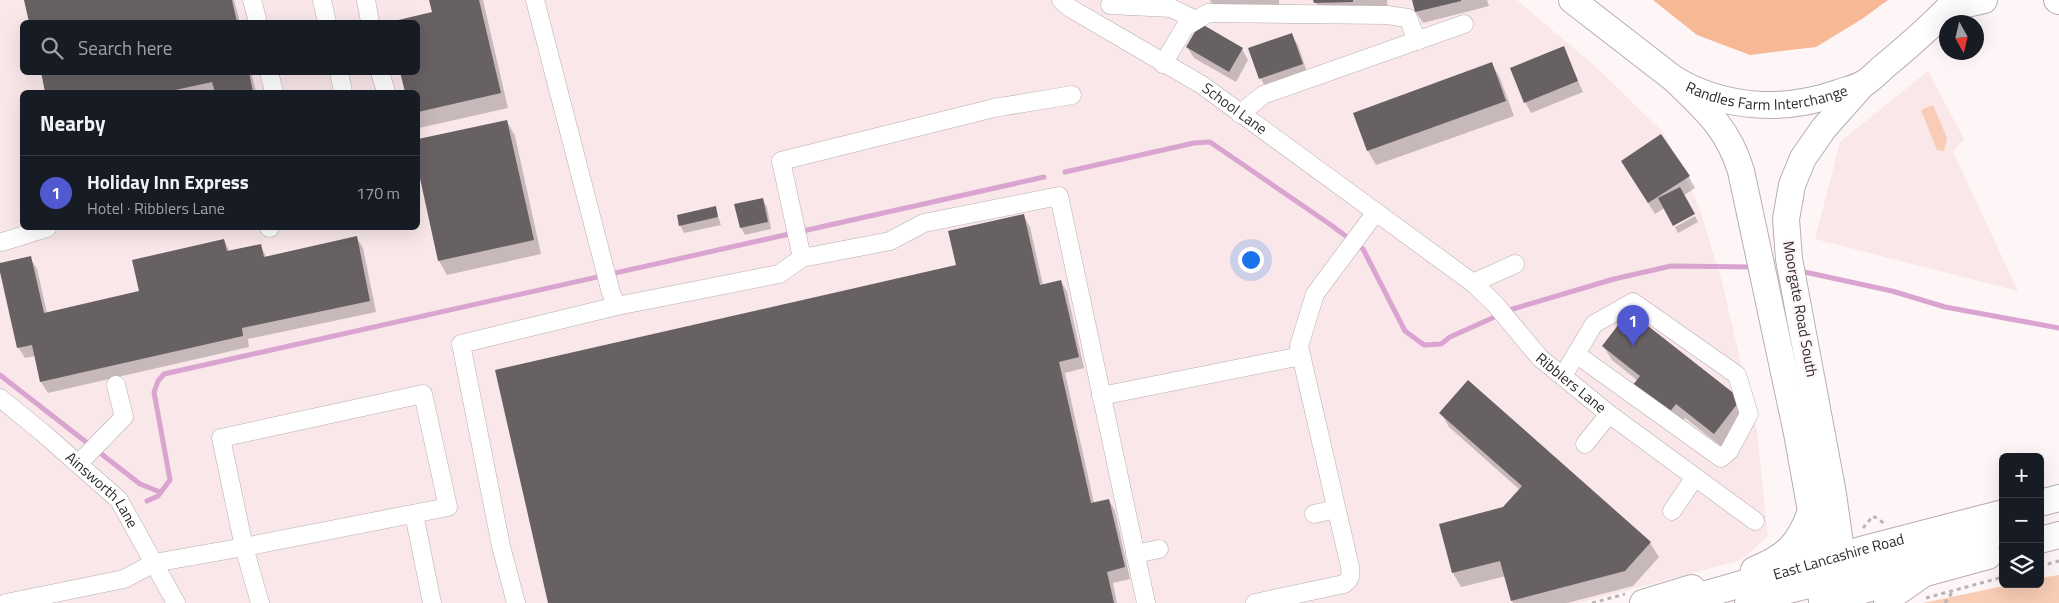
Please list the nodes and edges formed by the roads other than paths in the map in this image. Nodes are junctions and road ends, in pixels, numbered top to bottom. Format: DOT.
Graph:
graph roads {
  1 [pos="252,0"];
  2 [pos="322,0"];
  3 [pos="366,0"];
  4 [pos="535,0"];
  5 [pos="1061,0"];
  6 [pos="1572,0"];
  7 [pos="1984,0"];
  8 [pos="1953,4"];
  9 [pos="1110,5"];
  10 [pos="257,20"];
  11 [pos="327,20"];
  12 [pos="370,20"];
  13 [pos="1196,20"];
  14 [pos="1464,24"];
  15 [pos="1417,41"];
  16 [pos="1163,64"];
  17 [pos="270,75"];
  18 [pos="340,75"];
  19 [pos="381,75"];
  20 [pos="1674,79"];
  21 [pos="1863,84"];
  22 [pos="274,90"];
  23 [pos="343,90"];
  24 [pos="385,90"];
  25 [pos="1072,95"];
  26 [pos="1240,114"];
  27 [pos="1376,212"];
  28 [pos="39,230"];
  29 [pos="1400,230"];
  30 [pos="2,242"];
  31 [pos="801,250"];
  32 [pos="1515,264"];
  33 [pos="1473,283"];
  34 [pos="617,306"];
  35 [pos="1576,354"];
  36 [pos="1301,356"];
  37 [pos="1563,376"];
  38 [pos="116,385"];
  39 [pos="1101,396"];
  40 [pos="0,398"];
  41 [pos="1609,414"];
  42 [pos="1586,444"];
  43 [pos="81,461"];
  44 [pos="1695,477"];
  45 [pos="2059,498"];
  46 [pos="2044,502"];
  47 [pos="1336,509"];
  48 [pos="1672,511"];
  49 [pos="1811,511"];
  50 [pos="414,514"];
  51 [pos="1314,514"];
  52 [pos="1999,515"];
  53 [pos="2059,518"];
  54 [pos="1755,521"];
  55 [pos="2044,522"];
  56 [pos="1999,534"];
  57 [pos="2059,535"];
  58 [pos="2044,539"];
  59 [pos="244,547"];
  60 [pos="1159,549"];
  61 [pos="1999,552"];
  62 [pos="1135,554"];
  63 [pos="154,563"];
  64 [pos="1933,572"];
  65 [pos="1846,582"];
  66 [pos="1819,591"];
  67 [pos="6,603"];
  68 [pos="176,603"];
  69 [pos="260,603"];
  70 [pos="432,603"];
  71 [pos="516,603"];
  72 [pos="1146,603"];
  73 [pos="1256,603"];
  74 [pos="1643,603"];
  75 [pos="1675,603"];
  76 [pos="1746,603"];
  77 [pos="1885,603"];
  1 -- 10 [label="street"];
  2 -- 11 [label="street"];
  3 -- 12 [label="street"];
  4 -- 34 [label="street"];
  5 -- 16 [label="street, School Lane"];
  6 -- 20 [label="highway, Randles Farm Interchange"];
  7 -- 8 [label="highway"];
  8 -- 21 [label="highway, Randles Farm Interchange"];
  9 -- 13 [label="street"];
  13 -- 15 [label="street"];
  13 -- 16 [label="street"];
  14 -- 15 [label="street"];
  15 -- 26 [label="street"];
  16 -- 26 [label="street, School Lane"];
  17 -- 22 [label="street"];
  18 -- 23 [label="street"];
  19 -- 24 [label="street"];
  20 -- 21 [label="highway, Randles Farm Interchange"];
  20 -- 49 [label="highway, Moorgate Road South"];
  21 -- 65 [label="highway, Moorgate Road South"];
  25 -- 31 [label="street"];
  26 -- 27 [label="street, School Lane"];
  27 -- 29 [label="street, School Lane"];
  27 -- 36 [label="street"];
  28 -- 30 [label="street"];
  29 -- 33 [label="street, Ribblers Lane"];
  31 -- 34 [label="street"];
  31 -- 39 [label="street"];
  32 -- 33 [label="street"];
  33 -- 37 [label="street, Ribblers Lane"];
  34 -- 71 [label="street"];
  35 -- 35 [label="street"];
  35 -- 37 [label="street"];
  36 -- 39 [label="street"];
  36 -- 47 [label="street"];
  37 -- 41 [label="street, Ribblers Lane"];
  38 -- 43 [label="street"];
  39 -- 62 [label="street"];
  40 -- 43 [label="street, Ainsworth Lane"];
  41 -- 42 [label="street"];
  41 -- 44 [label="street, Ribblers Lane"];
  43 -- 63 [label="street, Ainsworth Lane"];
  44 -- 48 [label="street"];
  44 -- 54 [label="street, Ribblers Lane"];
  45 -- 46 [label="highway"];
  47 -- 51 [label="street"];
  47 -- 73 [label="street"];
  49 -- 66 [label="highway, Moorgate Road South"];
  49 -- 74 [label="highway"];
  50 -- 59 [label="street"];
  50 -- 59 [label="street"];
  50 -- 70 [label="street"];
  52 -- 65 [label="highway, East Lancashire Road"];
  53 -- 55 [label="highway"];
  56 -- 65 [label="highway"];
  57 -- 58 [label="highway"];
  59 -- 63 [label="street"];
  59 -- 69 [label="street"];
  60 -- 62 [label="street"];
  61 -- 64 [label="highway, East Lancashire Road"];
  62 -- 72 [label="street"];
  63 -- 67 [label="street"];
  63 -- 68 [label="street, Ainsworth Lane"];
  64 -- 65 [label="highway, East Lancashire Road"];
  64 -- 77 [label="main road"];
  65 -- 66 [label="highway, East Lancashire Road"];
  65 -- 66 [label="highway, East Lancashire Road"];
  66 -- 75 [label="highway, East Lancashire Road"];
  66 -- 76 [label="main road"];
}
